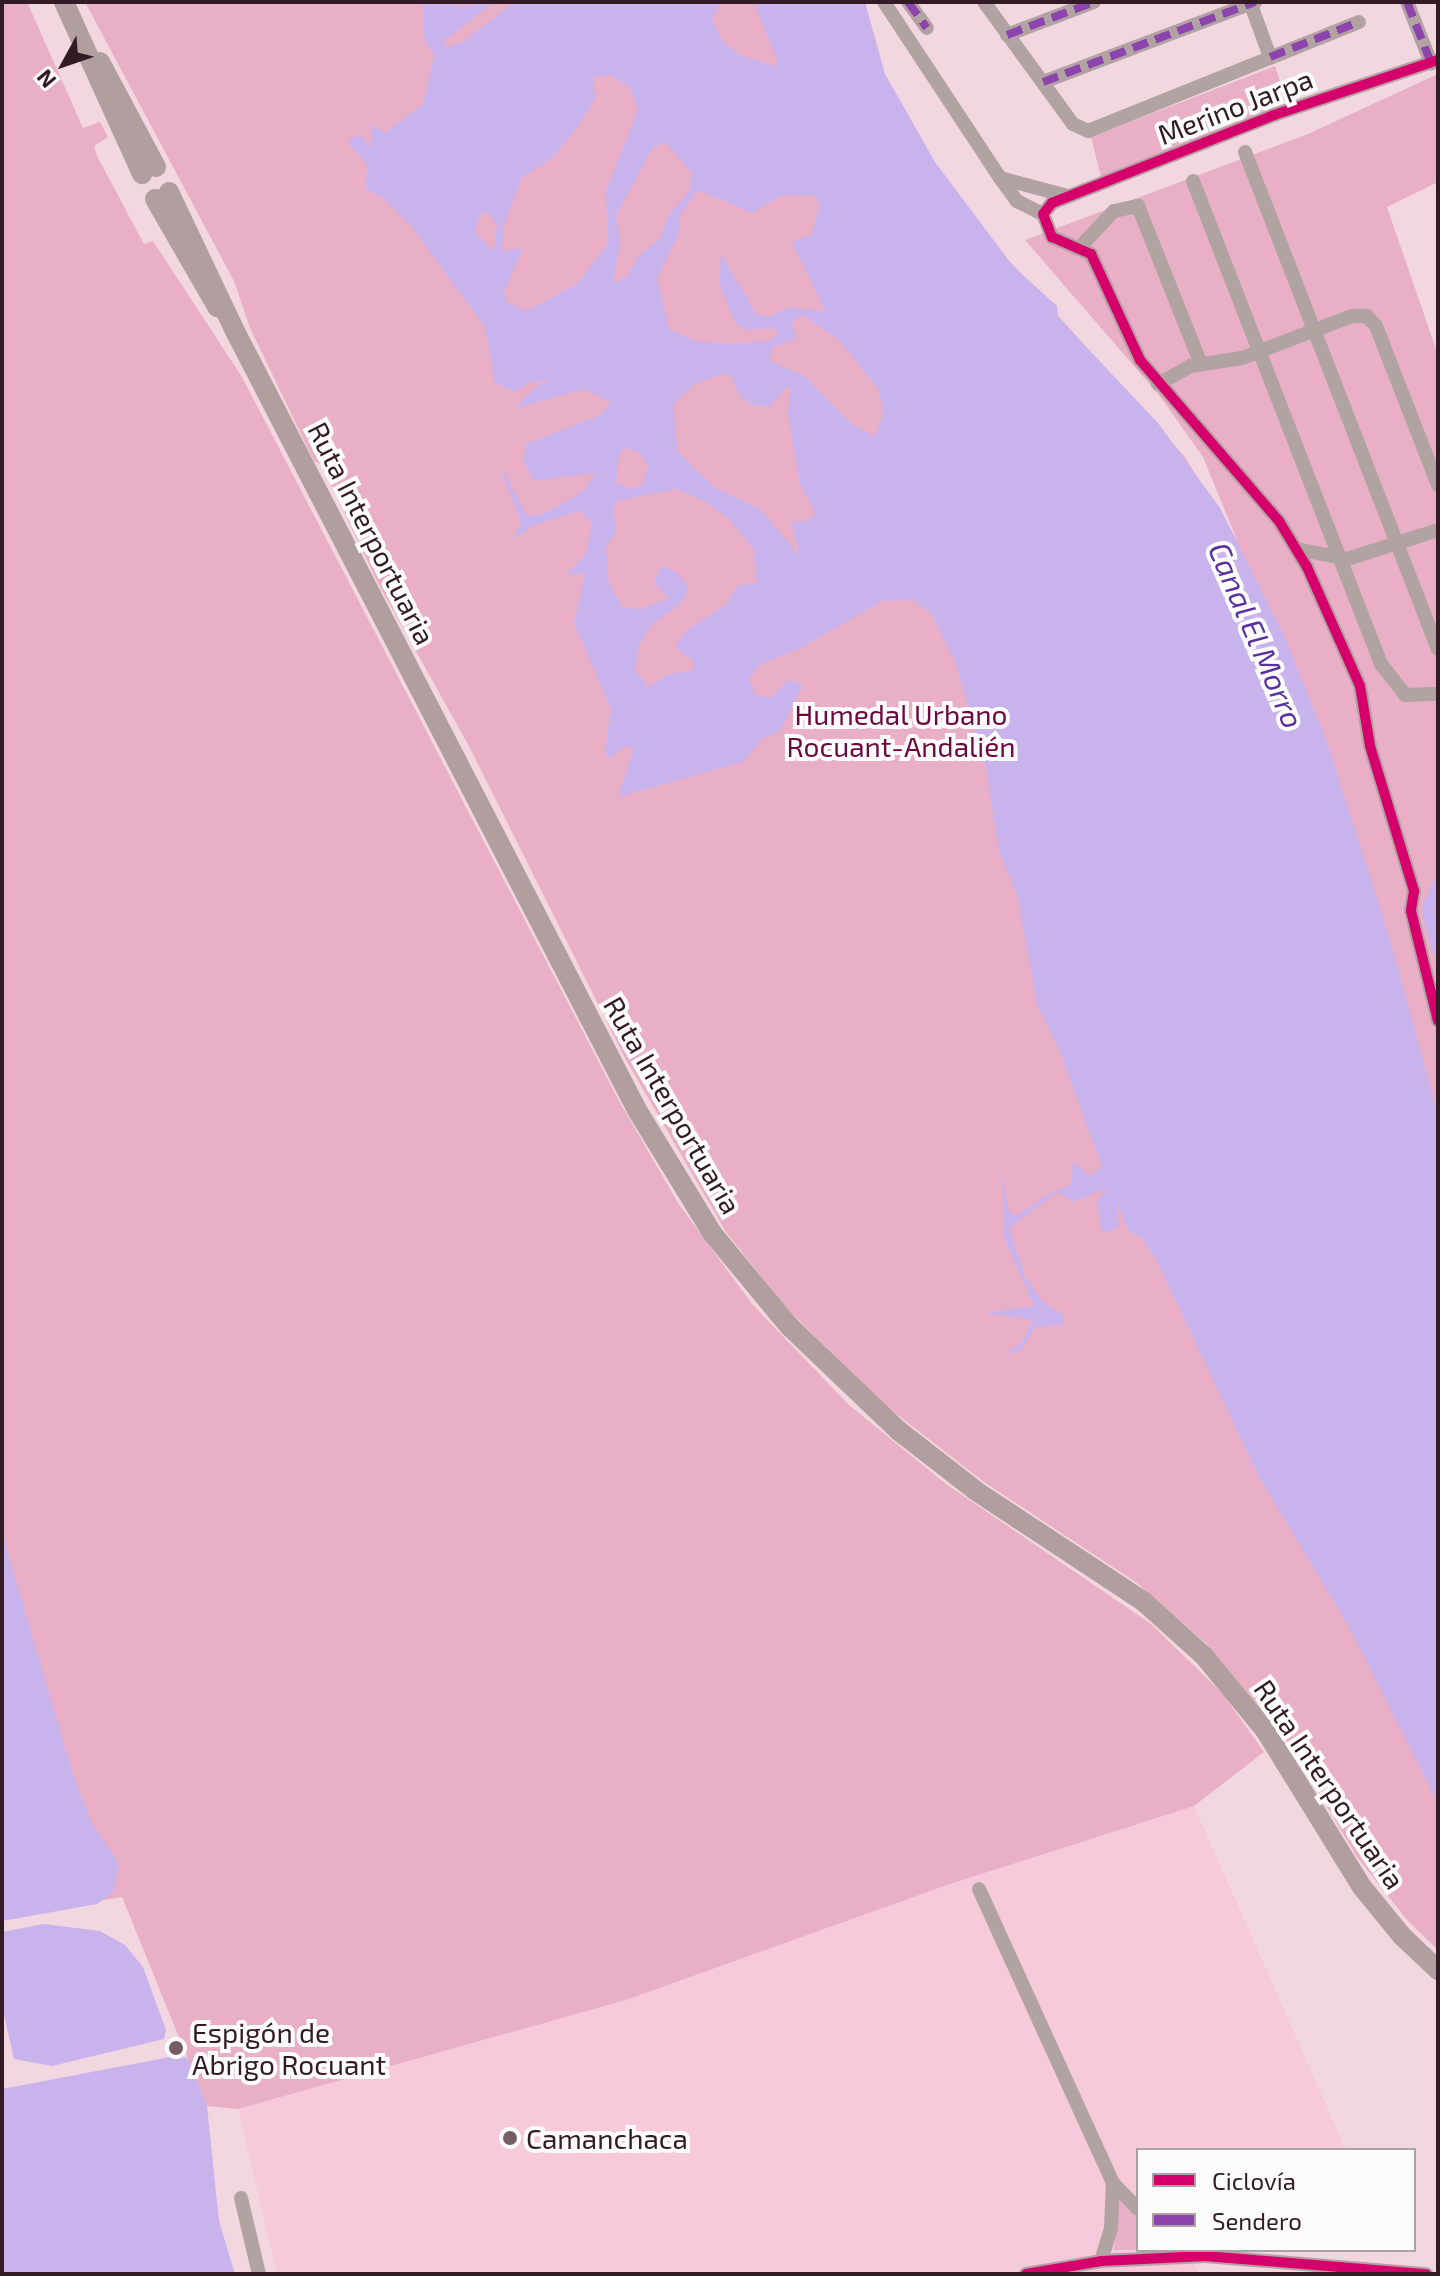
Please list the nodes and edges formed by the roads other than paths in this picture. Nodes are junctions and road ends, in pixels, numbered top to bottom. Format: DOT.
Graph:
graph roads {
  1 [pos="64,2"];
  2 [pos="884,2"];
  3 [pos="908,2"];
  4 [pos="984,2"];
  5 [pos="1094,2"];
  6 [pos="1407,2"];
  7 [pos="1252,3"];
  8 [pos="1359,22"];
  9 [pos="927,28"];
  10 [pos="1007,35"];
  11 [pos="1270,57"];
  12 [pos="1435,62"];
  13 [pos="1043,82"];
  14 [pos="1245,152"];
  15 [pos="149,171"];
  16 [pos="1000,178"];
  17 [pos="1193,181"];
  18 [pos="162,196"];
  19 [pos="1067,196"];
  20 [pos="1048,208"];
  21 [pos="1081,246"];
  22 [pos="1315,330"];
  23 [pos="1260,352"];
  24 [pos="1201,364"];
  25 [pos="1158,384"];
  26 [pos="1438,485"];
  27 [pos="1438,530"];
  28 [pos="1398,544"];
  29 [pos="1297,549"];
  30 [pos="1341,560"];
  31 [pos="1438,649"];
  32 [pos="1438,694"];
  33 [pos="1438,1021"];
  34 [pos="979,1889"];
  35 [pos="1438,1970"];
  36 [pos="1113,2183"];
  37 [pos="241,2198"];
  38 [pos="1136,2207"];
  39 [pos="1201,2253"];
  40 [pos="1101,2261"];
  41 [pos="1416,2273"];
  42 [pos="259,2274"];
  43 [pos="1026,2274"];
  44 [pos="1426,2274"];
  1 -- 15 [label="highway"];
  2 -- 16 [label="street"];
  3 -- 9 [label="street"];
  4 -- 10 [label="street"];
  5 -- 10 [label="street"];
  6 -- 12 [label="street"];
  7 -- 11 [label="street"];
  7 -- 13 [label="street"];
  8 -- 11 [label="street"];
  10 -- 13 [label="street"];
  11 -- 13 [label="street"];
  12 -- 19 [label="street, Merino Jarpa"];
  14 -- 22 [label="street"];
  16 -- 19 [label="street"];
  16 -- 20 [label="street"];
  17 -- 23 [label="street"];
  18 -- 35 [label="highway, Ruta Interportuaria"];
  19 -- 20 [label="street, Merino Jarpa"];
  20 -- 21 [label="street"];
  21 -- 24 [label="street"];
  21 -- 25 [label="street"];
  22 -- 23 [label="street"];
  22 -- 26 [label="street"];
  22 -- 28 [label="street"];
  23 -- 24 [label="street"];
  23 -- 30 [label="street"];
  24 -- 25 [label="street"];
  25 -- 29 [label="street"];
  27 -- 28 [label="street"];
  28 -- 30 [label="street"];
  28 -- 31 [label="street"];
  29 -- 30 [label="street"];
  29 -- 33 [label="street"];
  30 -- 32 [label="street"];
  34 -- 36 [label="street"];
  36 -- 38 [label="street"];
  36 -- 40 [label="street"];
  37 -- 42 [label="street"];
  39 -- 40 [label="street"];
  39 -- 41 [label="street"];
  40 -- 43 [label="street"];
  41 -- 44 [label="street"];
}
